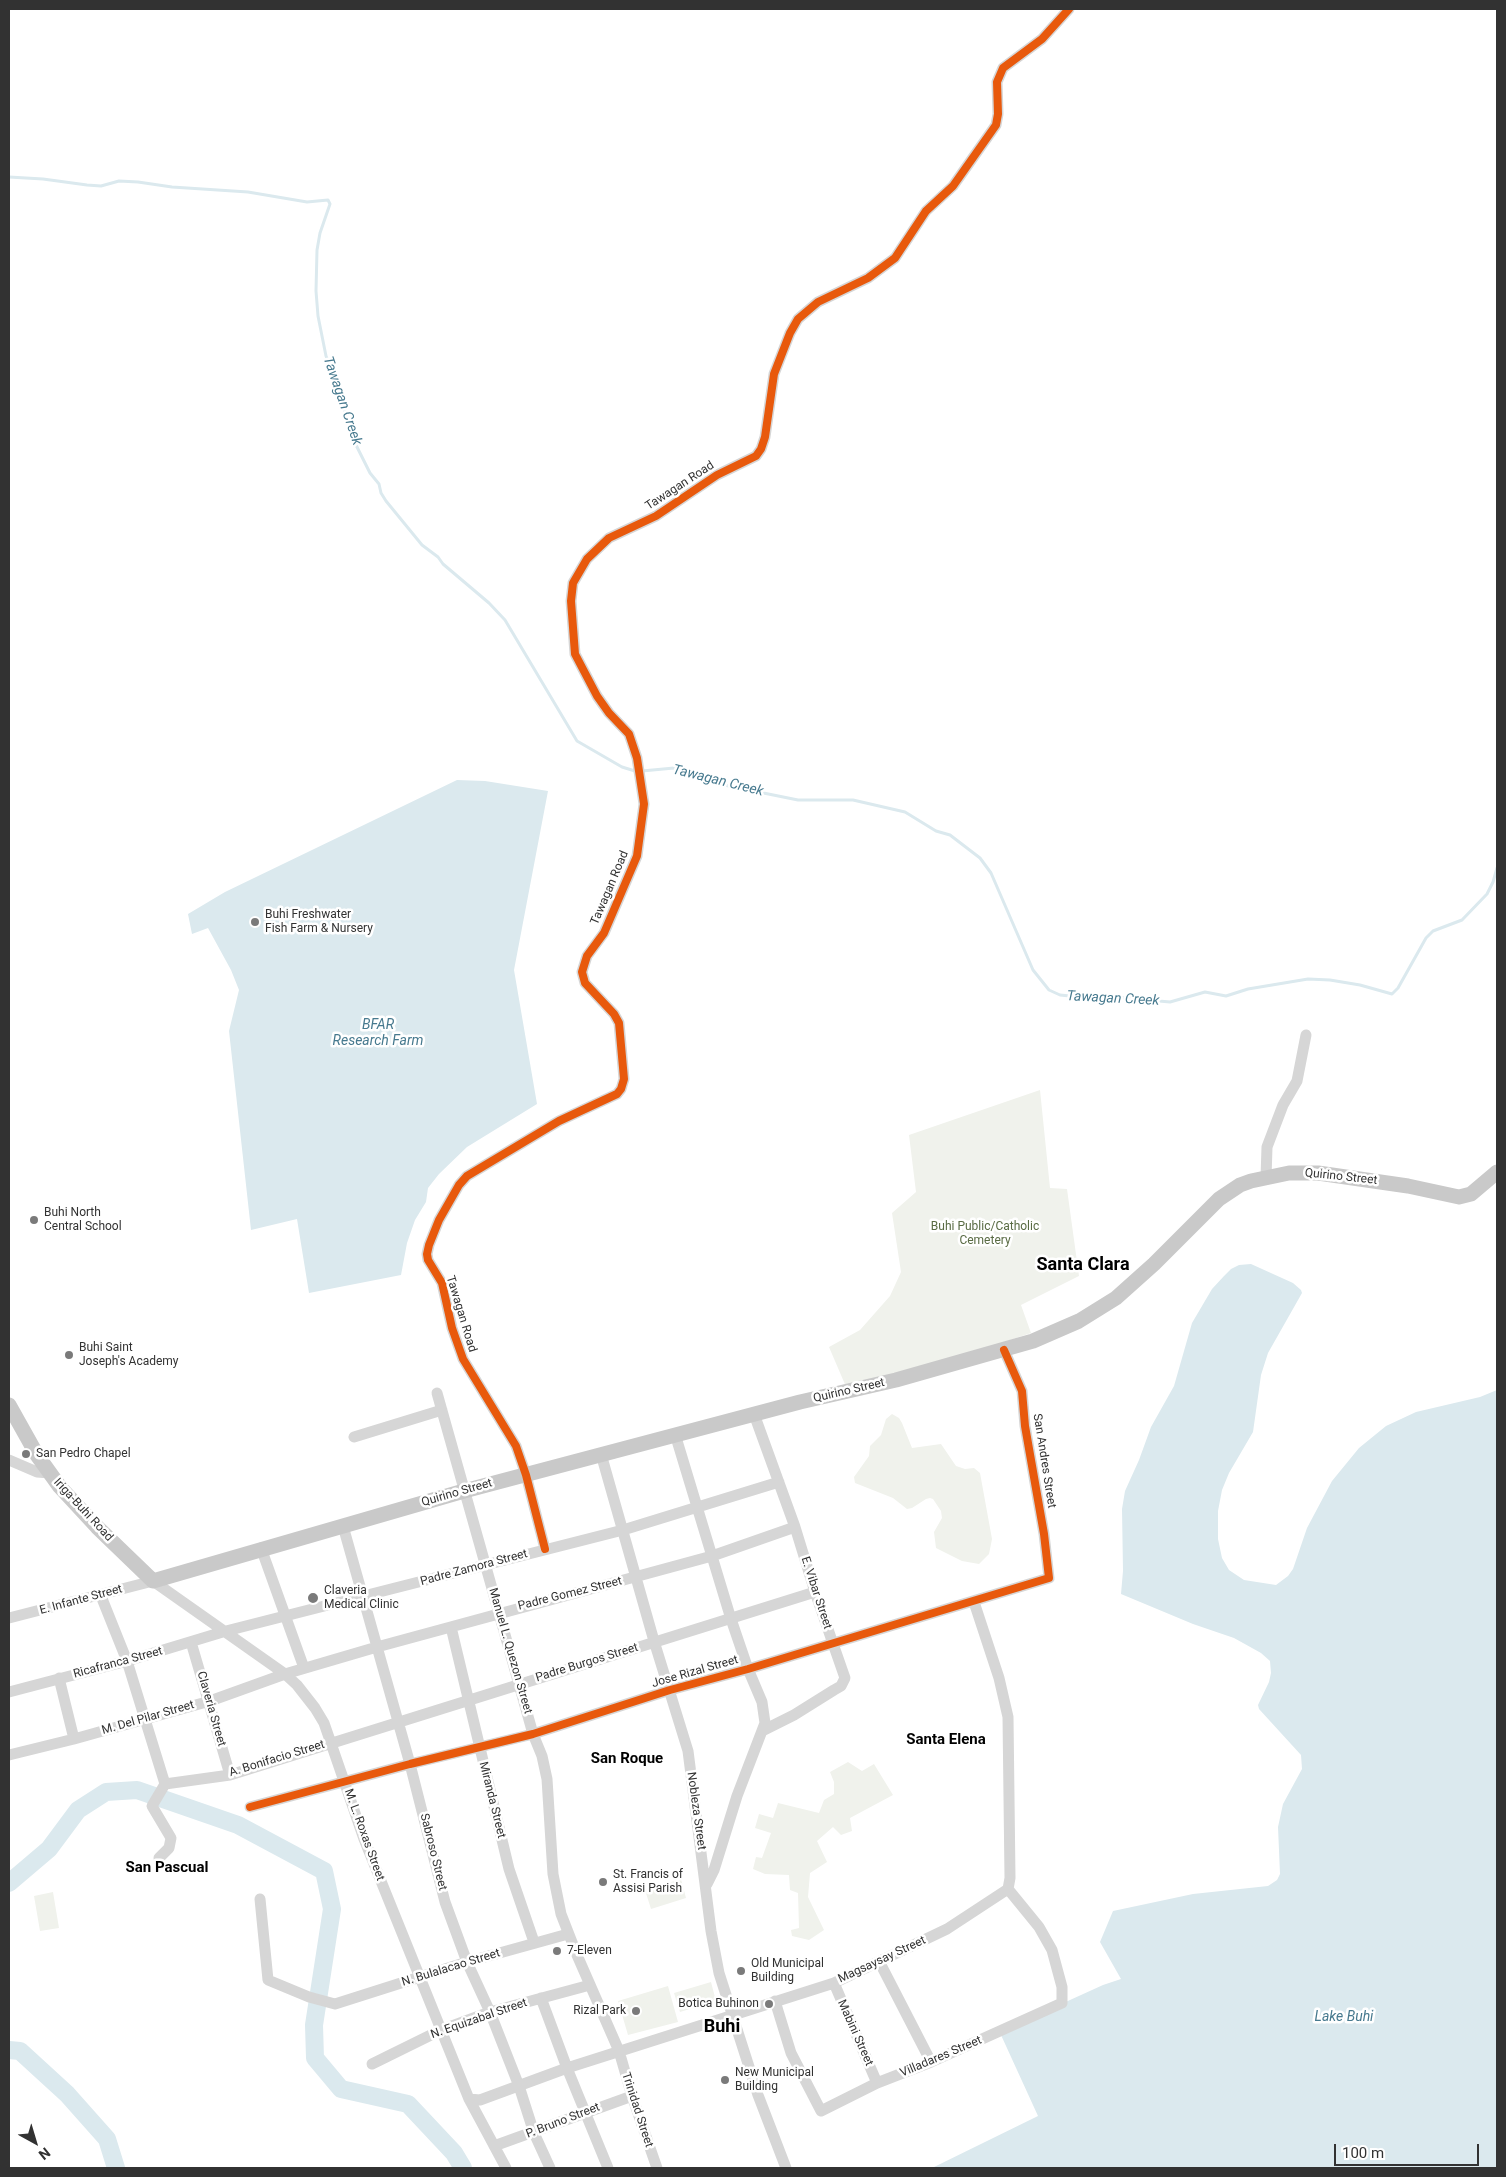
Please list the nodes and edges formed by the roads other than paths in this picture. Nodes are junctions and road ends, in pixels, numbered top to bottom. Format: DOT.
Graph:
graph roads {
  1 [pos="1068,9"];
  2 [pos="1306,1035"];
  3 [pos="1497,1172"];
  4 [pos="1266,1178"];
  5 [pos="1004,1350"];
  6 [pos="437,1393"];
  7 [pos="9,1405"];
  8 [pos="442,1410"];
  9 [pos="754,1414"];
  10 [pos="675,1434"];
  11 [pos="354,1436"];
  12 [pos="602,1454"];
  13 [pos="12,1464"];
  14 [pos="50,1473"];
  15 [pos="526,1475"];
  16 [pos="779,1482"];
  17 [pos="464,1491"];
  18 [pos="697,1507"];
  19 [pos="343,1526"];
  20 [pos="795,1527"];
  21 [pos="623,1530"];
  22 [pos="261,1548"];
  23 [pos="545,1549"];
  24 [pos="712,1556"];
  25 [pos="485,1566"];
  26 [pos="636,1577"];
  27 [pos="1049,1578"];
  28 [pos="153,1581"];
  29 [pos="814,1592"];
  30 [pos="101,1596"];
  31 [pos="363,1596"];
  32 [pos="974,1602"];
  33 [pos="499,1613"];
  34 [pos="9,1618"];
  35 [pos="284,1618"];
  36 [pos="731,1619"];
  37 [pos="451,1627"];
  38 [pos="226,1631"];
  39 [pos="654,1641"];
  40 [pos="191,1642"];
  41 [pos="833,1643"];
  42 [pos="378,1647"];
  43 [pos="127,1661"];
  44 [pos="304,1668"];
  45 [pos="748,1669"];
  46 [pos="285,1674"];
  47 [pos="59,1678"];
  48 [pos="520,1684"];
  49 [pos="670,1690"];
  50 [pos="9,1692"];
  51 [pos="210,1701"];
  52 [pos="468,1702"];
  53 [pos="144,1718"];
  54 [pos="398,1722"];
  55 [pos="762,1730"];
  56 [pos="533,1734"];
  57 [pos="74,1739"];
  58 [pos="331,1743"];
  59 [pos="480,1748"];
  60 [pos="9,1755"];
  61 [pos="410,1764"];
  62 [pos="230,1775"];
  63 [pos="344,1781"];
  64 [pos="163,1786"];
  65 [pos="250,1807"];
  66 [pos="159,1858"];
  67 [pos="706,1884"];
  68 [pos="1008,1888"];
  69 [pos="260,1899"];
  70 [pos="568,1934"];
  71 [pos="534,1942"];
  72 [pos="467,1962"];
  73 [pos="880,1963"];
  74 [pos="420,1977"];
  75 [pos="834,1983"];
  76 [pos="590,1985"];
  77 [pos="541,1998"];
  78 [pos="775,2001"];
  79 [pos="490,2012"];
  80 [pos="732,2015"];
  81 [pos="441,2030"];
  82 [pos="619,2051"];
  83 [pos="931,2062"];
  84 [pos="372,2064"];
  85 [pos="567,2068"];
  86 [pos="878,2083"];
  87 [pos="519,2086"];
  88 [pos="632,2096"];
  89 [pos="469,2099"];
  90 [pos="584,2112"];
  91 [pos="534,2133"];
  92 [pos="494,2146"];
  93 [pos="506,2168"];
  94 [pos="550,2168"];
  95 [pos="608,2168"];
  96 [pos="657,2168"];
  97 [pos="786,2168"];
  1 -- 15 [label="street, Tawagan Road"];
  2 -- 4 [label="street"];
  3 -- 4 [label="main road, Quirino Street"];
  4 -- 5 [label="main road, Quirino Street"];
  5 -- 9 [label="main road, Quirino Street"];
  5 -- 27 [label="street, San Andres Street"];
  6 -- 8 [label="street, Manuel L. Quezon Street"];
  7 -- 14 [label="main road, Iriga-Buhi Road"];
  8 -- 11 [label="street"];
  8 -- 17 [label="street, Manuel L. Quezon Street"];
  9 -- 10 [label="main road, Quirino Street"];
  9 -- 16 [label="street, E. Vibar Street"];
  10 -- 12 [label="main road, Quirino Street"];
  10 -- 18 [label="street"];
  12 -- 15 [label="main road, Quirino Street"];
  12 -- 21 [label="street, Nobleza Street"];
  13 -- 14 [label="street"];
  14 -- 28 [label="main road, Iriga-Buhi Road"];
  15 -- 17 [label="main road, Quirino Street"];
  15 -- 23 [label="street, Tawagan Road"];
  16 -- 18 [label="street, Padre Zamora Street"];
  16 -- 20 [label="street, E. Vibar Street"];
  17 -- 19 [label="main road, Quirino Street"];
  17 -- 25 [label="street, Manuel L. Quezon Street"];
  18 -- 21 [label="street, Padre Zamora Street"];
  18 -- 24 [label="street"];
  19 -- 22 [label="main road, Quirino Street"];
  19 -- 31 [label="street, Sabroso Street"];
  20 -- 24 [label="street, Padre Gomez Street"];
  20 -- 29 [label="street, E. Vibar Street"];
  21 -- 23 [label="street, Padre Zamora Street"];
  21 -- 26 [label="street, Nobleza Street"];
  22 -- 28 [label="main road, Quirino Street"];
  22 -- 35 [label="street"];
  23 -- 25 [label="street, Padre Zamora Street"];
  24 -- 26 [label="street, Padre Gomez Street"];
  24 -- 36 [label="street"];
  25 -- 31 [label="street, Padre Zamora Street"];
  25 -- 33 [label="street, Manuel L. Quezon Street"];
  26 -- 33 [label="street, Padre Gomez Street"];
  26 -- 39 [label="street, Nobleza Street"];
  27 -- 32 [label="street, Jose Rizal Street"];
  28 -- 30 [label="street, E. Infante Street"];
  28 -- 38 [label="street, M. L. Roxas Street"];
  29 -- 36 [label="street, Padre Burgos Street"];
  29 -- 41 [label="street, E. Vibar Street"];
  30 -- 34 [label="street, E. Infante Street"];
  30 -- 43 [label="street"];
  31 -- 35 [label="street, Padre Zamora Street"];
  31 -- 42 [label="street, Sabroso Street"];
  32 -- 41 [label="street, Jose Rizal Street"];
  32 -- 68 [label="street"];
  33 -- 37 [label="street, Padre Gomez Street"];
  33 -- 48 [label="street, Manuel L. Quezon Street"];
  35 -- 38 [label="street, Padre Zamora Street"];
  35 -- 44 [label="street"];
  36 -- 39 [label="street, Padre Burgos Street"];
  36 -- 45 [label="street"];
  37 -- 42 [label="street, Padre Gomez Street"];
  37 -- 52 [label="street, Miranda Street"];
  38 -- 40 [label="street, Ricafranca Street"];
  38 -- 46 [label="street, M. L. Roxas Street"];
  39 -- 48 [label="street, Padre Burgos Street"];
  39 -- 49 [label="street, Nobleza Street"];
  40 -- 43 [label="street, Ricafranca Street"];
  40 -- 51 [label="street, Claveria Street"];
  41 -- 45 [label="street, Jose Rizal Street"];
  41 -- 55 [label="street, E. Vibar Street"];
  42 -- 44 [label="street, Padre Gomez Street"];
  42 -- 54 [label="street, Sabroso Street"];
  43 -- 47 [label="street, Ricafranca Street"];
  43 -- 53 [label="street"];
  44 -- 46 [label="street, Padre Gomez Street"];
  45 -- 49 [label="street, Jose Rizal Street"];
  45 -- 55 [label="street"];
  46 -- 51 [label="street, M. Del Pilar Street"];
  46 -- 58 [label="street, M. L. Roxas Street"];
  47 -- 50 [label="street, Ricafranca Street"];
  47 -- 57 [label="street"];
  48 -- 52 [label="street, Padre Burgos Street"];
  48 -- 56 [label="street, Manuel L. Quezon Street"];
  49 -- 56 [label="street, Jose Rizal Street"];
  49 -- 67 [label="street, Nobleza Street"];
  51 -- 53 [label="street, M. Del Pilar Street"];
  51 -- 62 [label="street, Claveria Street"];
  52 -- 54 [label="street, Padre Burgos Street"];
  52 -- 59 [label="street, Miranda Street"];
  53 -- 57 [label="street, M. Del Pilar Street"];
  53 -- 64 [label="street"];
  54 -- 58 [label="street, Padre Burgos Street"];
  54 -- 61 [label="street, Sabroso Street"];
  55 -- 67 [label="street"];
  56 -- 59 [label="street, Jose Rizal Street"];
  56 -- 70 [label="street, Manuel L. Quezon Street"];
  57 -- 60 [label="street, M. Del Pilar Street"];
  58 -- 62 [label="street, A. Bonifacio Street"];
  58 -- 63 [label="street, M. L. Roxas Street"];
  59 -- 61 [label="street, Jose Rizal Street"];
  59 -- 71 [label="street, Miranda Street"];
  61 -- 63 [label="street, Jose Rizal Street"];
  61 -- 72 [label="street, Sabroso Street"];
  62 -- 64 [label="street, A. Bonifacio Street"];
  63 -- 65 [label="street, Jose Rizal Street"];
  63 -- 74 [label="street, M. L. Roxas Street"];
  64 -- 66 [label="street"];
  67 -- 80 [label="street, Nobleza Street"];
  68 -- 73 [label="street, Magsaysay Street"];
  68 -- 83 [label="street, Villadares Street"];
  69 -- 74 [label="street, N. Bulalacao Street"];
  70 -- 71 [label="street, N. Bulalacao Street"];
  70 -- 76 [label="street, Manuel L. Quezon Street"];
  71 -- 72 [label="street, N. Bulalacao Street"];
  72 -- 74 [label="street, N. Bulalacao Street"];
  72 -- 79 [label="street, Sabroso Street"];
  73 -- 75 [label="street, Magsaysay Street"];
  73 -- 83 [label="street"];
  74 -- 81 [label="street, M. L. Roxas Street"];
  75 -- 78 [label="street, Magsaysay Street"];
  75 -- 86 [label="street, Mabini Street"];
  76 -- 77 [label="street, N. Equizabal Street"];
  76 -- 82 [label="street, Manuel L. Quezon Street"];
  77 -- 79 [label="street, N. Equizabal Street"];
  77 -- 85 [label="street"];
  78 -- 80 [label="street, Magsaysay Street"];
  78 -- 86 [label="street, Villadares Street"];
  79 -- 81 [label="street, N. Equizabal Street"];
  79 -- 87 [label="street, Sabroso Street"];
  80 -- 82 [label="street, Magsaysay Street"];
  80 -- 97 [label="street, Nobleza Street"];
  81 -- 84 [label="street, N. Equizabal Street"];
  81 -- 89 [label="street, M. L. Roxas Street"];
  82 -- 85 [label="street, Magsaysay Street"];
  82 -- 88 [label="street, Trinidad Street"];
  83 -- 86 [label="street, Villadares Street"];
  85 -- 87 [label="street, Magsaysay Street"];
  85 -- 90 [label="street"];
  87 -- 89 [label="street, Magsaysay Street"];
  87 -- 91 [label="street, Sabroso Street"];
  88 -- 90 [label="street, P. Bruno Street"];
  88 -- 96 [label="street, Trinidad Street"];
  89 -- 92 [label="street, M. L. Roxas Street"];
  90 -- 91 [label="street, P. Bruno Street"];
  90 -- 95 [label="street"];
  91 -- 92 [label="street, P. Bruno Street"];
  91 -- 94 [label="street, Sabroso Street"];
  92 -- 93 [label="street, M. L. Roxas Street"];
}
